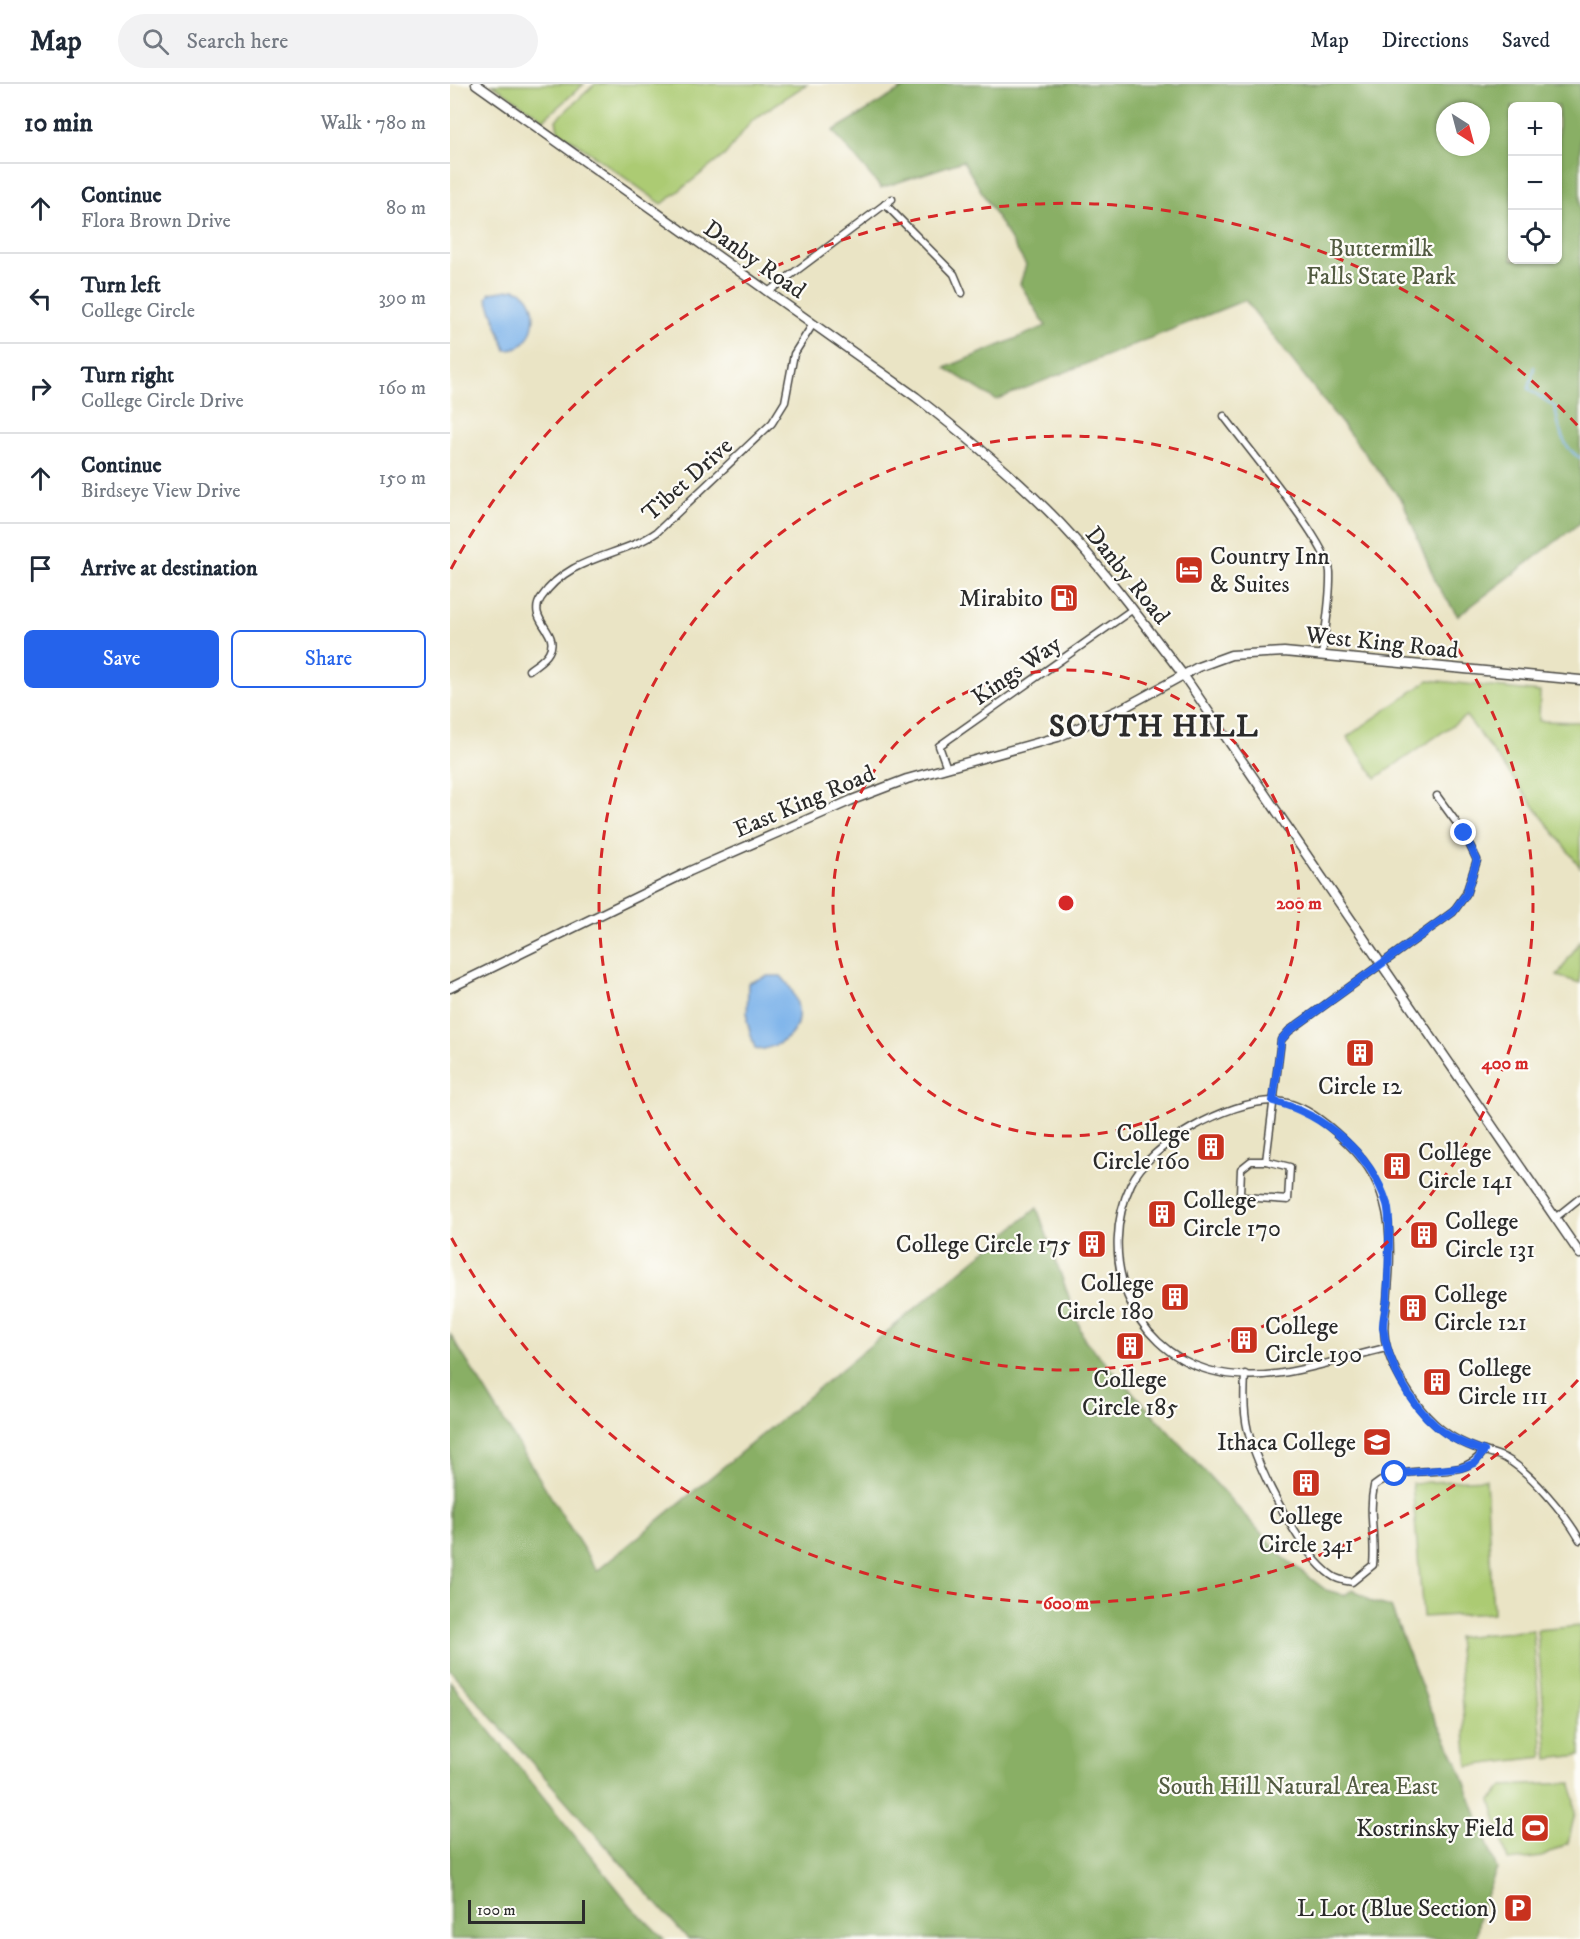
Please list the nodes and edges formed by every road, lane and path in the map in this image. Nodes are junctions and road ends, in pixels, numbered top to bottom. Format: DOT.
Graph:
graph roads {
  1 [pos="476,84"];
  2 [pos="892,199"];
  3 [pos="885,204"];
  4 [pos="768,292"];
  5 [pos="962,293"];
  6 [pos="813,324"];
  7 [pos="1224,416"];
  8 [pos="1133,609"];
  9 [pos="1322,656"];
  10 [pos="528,670"];
  11 [pos="1184,676"];
  12 [pos="1580,680"];
  13 [pos="947,768"];
  14 [pos="1437,796"];
  15 [pos="1381,965"];
  16 [pos="450,988"];
  17 [pos="1273,1101"];
  18 [pos="1266,1161"];
  19 [pos="1580,1197"];
  20 [pos="1555,1218"];
  21 [pos="1580,1254"];
  22 [pos="1386,1348"];
  23 [pos="1245,1374"];
  24 [pos="1484,1451"];
  25 [pos="1580,1540"];
  1 -- 4 [label="main road, Danby Road"];
  2 -- 3 [label="street"];
  3 -- 4 [label="street"];
  3 -- 5 [label="street"];
  4 -- 6 [label="main road, Danby Road"];
  6 -- 8 [label="main road, Danby Road"];
  6 -- 10 [label="street, Tibet Drive"];
  7 -- 9 [label="street"];
  8 -- 11 [label="main road, Danby Road"];
  8 -- 13 [label="street, Kings Way"];
  9 -- 11 [label="main road, West King Road"];
  9 -- 12 [label="main road, West King Road"];
  11 -- 13 [label="main road, East King Road"];
  11 -- 15 [label="main road, Danby Road"];
  13 -- 16 [label="main road, East King Road"];
  14 -- 15 [label="street"];
  15 -- 17 [label="street"];
  15 -- 20 [label="main road, Danby Road"];
  17 -- 18 [label="street"];
  17 -- 22 [label="street"];
  17 -- 23 [label="street"];
  18 -- 18 [label="street"];
  19 -- 20 [label="street"];
  20 -- 21 [label="main road, Danby Road"];
  22 -- 23 [label="street"];
  22 -- 24 [label="street"];
  23 -- 24 [label="street"];
  24 -- 25 [label="street"];
}
